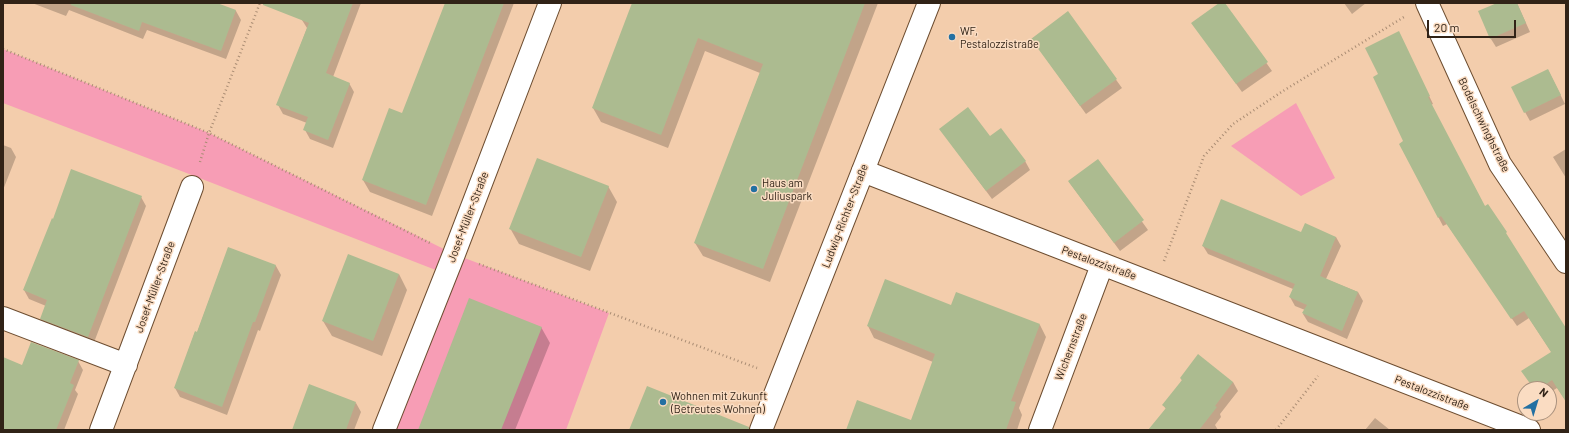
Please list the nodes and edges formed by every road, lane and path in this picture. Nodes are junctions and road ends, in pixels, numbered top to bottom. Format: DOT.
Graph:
graph roads {
  1 [pos="260,3"];
  2 [pos="550,3"];
  3 [pos="929,3"];
  4 [pos="1427,3"];
  5 [pos="3,49"];
  6 [pos="209,133"];
  7 [pos="863,171"];
  8 [pos="192,187"];
  9 [pos="454,254"];
  10 [pos="1566,262"];
  11 [pos="1102,265"];
  12 [pos="1155,284"];
  13 [pos="3,318"];
  14 [pos="1334,355"];
  15 [pos="126,365"];
  16 [pos="782,377"];
  17 [pos="101,430"];
  18 [pos="384,430"];
  19 [pos="761,430"];
  20 [pos="1040,430"];
  21 [pos="1276,430"];
  22 [pos="1529,430"];
  1 -- 6 [label="path"];
  2 -- 9 [label="street, Josef-Müller-Straße"];
  3 -- 7 [label="street, Ludwig-Richter-Straße"];
  4 -- 10 [label="street, Bodelschwinghstraße"];
  4 -- 12 [label="path"];
  5 -- 6 [label="path"];
  6 -- 8 [label="path"];
  6 -- 9 [label="path"];
  7 -- 11 [label="street, Pestalozzistraße"];
  7 -- 16 [label="street, Ludwig-Richter-Straße"];
  8 -- 15 [label="street, Josef-Müller-Straße"];
  9 -- 16 [label="path"];
  9 -- 18 [label="street, Josef-Müller-Straße"];
  11 -- 12 [label="street, Pestalozzistraße"];
  11 -- 20 [label="street, Wichernstraße"];
  12 -- 14 [label="street, Pestalozzistraße"];
  13 -- 15 [label="street"];
  14 -- 21 [label="path"];
  14 -- 22 [label="street, Pestalozzistraße"];
  15 -- 17 [label="street, Josef-Müller-Straße"];
  16 -- 19 [label="street, Ludwig-Richter-Straße"];
}
